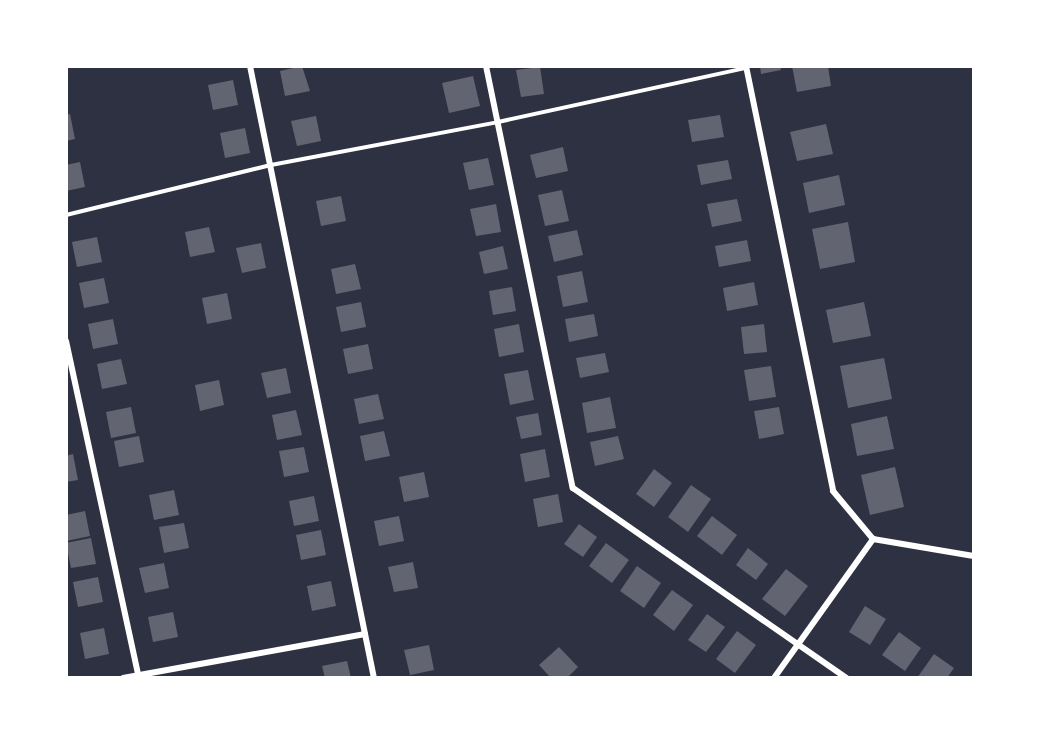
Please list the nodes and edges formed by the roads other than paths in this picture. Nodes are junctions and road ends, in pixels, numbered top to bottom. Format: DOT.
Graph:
graph roads {
  1 [pos="250,66"];
  2 [pos="486,66"];
  3 [pos="746,67"];
  4 [pos="498,122"];
  5 [pos="271,165"];
  6 [pos="66,215"];
  7 [pos="66,341"];
  8 [pos="873,539"];
  9 [pos="974,556"];
  10 [pos="365,634"];
  11 [pos="799,643"];
  12 [pos="138,676"];
  13 [pos="123,678"];
  14 [pos="374,678"];
  15 [pos="774,678"];
  16 [pos="846,678"];
  1 -- 5 [label="street"];
  2 -- 4 [label="street"];
  3 -- 4 [label="lane"];
  3 -- 8 [label="street"];
  4 -- 5 [label="lane"];
  4 -- 11 [label="street"];
  5 -- 6 [label="lane"];
  5 -- 10 [label="street"];
  7 -- 12 [label="street"];
  8 -- 9 [label="street"];
  8 -- 11 [label="street"];
  10 -- 12 [label="street"];
  10 -- 14 [label="street"];
  11 -- 15 [label="street"];
  11 -- 16 [label="street"];
  12 -- 13 [label="street"];
}
